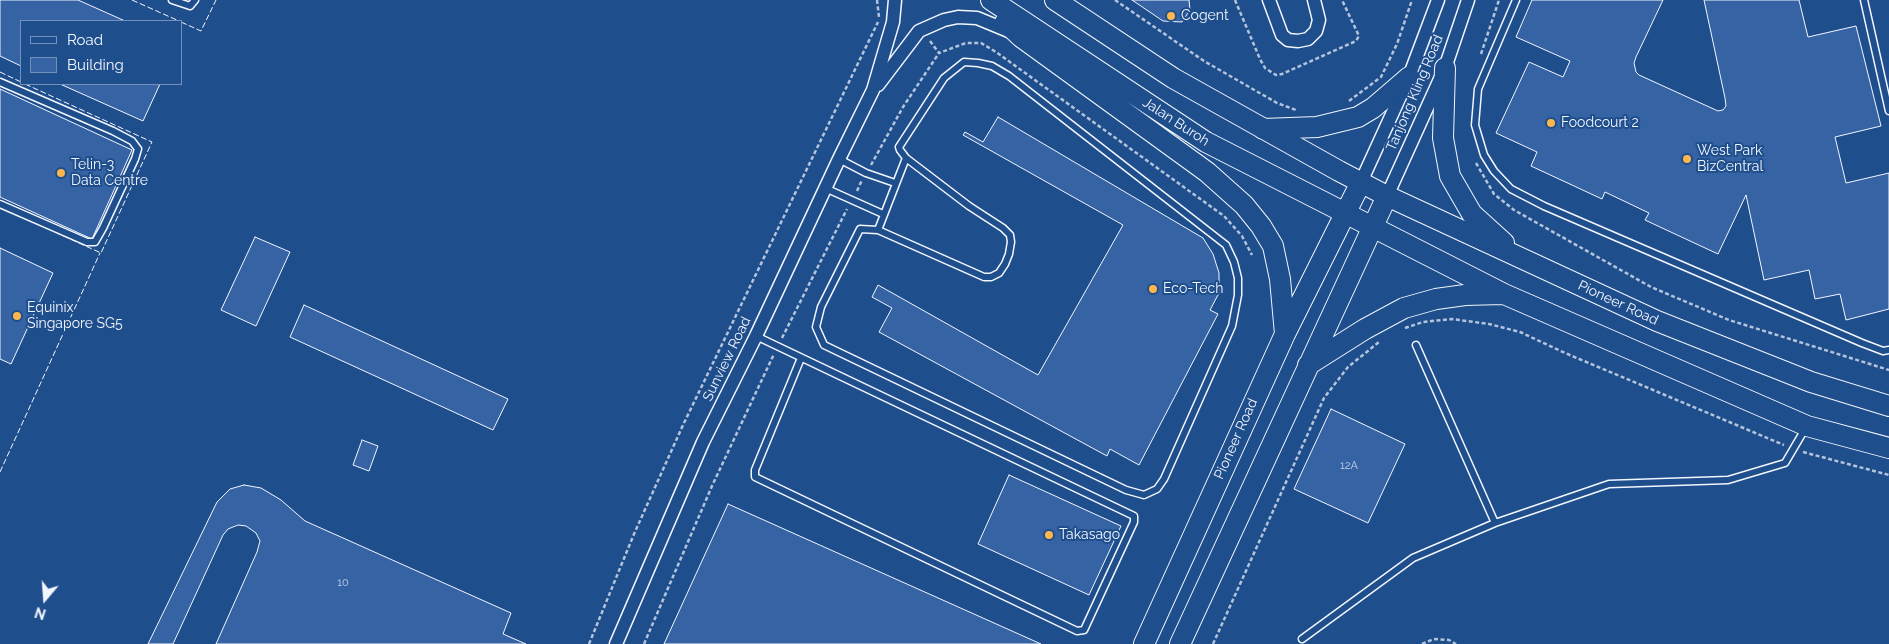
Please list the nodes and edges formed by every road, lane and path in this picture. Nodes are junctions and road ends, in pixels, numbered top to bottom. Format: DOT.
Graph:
graph roads {
  1 [pos="172,0"];
  2 [pos="195,0"];
  3 [pos="895,0"];
  4 [pos="978,0"];
  5 [pos="991,0"];
  6 [pos="1055,0"];
  7 [pos="1115,0"];
  8 [pos="1269,0"];
  9 [pos="1314,0"];
  10 [pos="1342,0"];
  11 [pos="1412,0"];
  12 [pos="1438,0"];
  13 [pos="1468,0"];
  14 [pos="1516,0"];
  15 [pos="1864,0"];
  16 [pos="880,18"];
  17 [pos="1021,37"];
  18 [pos="1356,41"];
  19 [pos="1444,68"];
  20 [pos="1409,77"];
  21 [pos="0,82"];
  22 [pos="873,90"];
  23 [pos="1346,102"];
  24 [pos="1301,111"];
  25 [pos="1889,111"];
  26 [pos="1263,128"];
  27 [pos="906,158"];
  28 [pos="839,159"];
  29 [pos="1478,170"];
  30 [pos="1361,182"];
  31 [pos="895,183"];
  32 [pos="825,188"];
  33 [pos="1387,196"];
  34 [pos="0,204"];
  35 [pos="883,214"];
  36 [pos="1345,214"];
  37 [pos="1372,227"];
  38 [pos="878,230"];
  39 [pos="1518,256"];
  40 [pos="1504,294"];
  41 [pos="1403,329"];
  42 [pos="1285,334"];
  43 [pos="756,336"];
  44 [pos="1383,339"];
  45 [pos="1416,345"];
  46 [pos="1889,350"];
  47 [pos="801,358"];
  48 [pos="1308,366"];
  49 [pos="1889,370"];
  50 [pos="1889,406"];
  51 [pos="1807,426"];
  52 [pos="1889,448"];
  53 [pos="1793,449"];
  54 [pos="1889,475"];
  55 [pos="1495,523"];
  56 [pos="1302,639"];
  57 [pos="589,644"];
  58 [pos="616,644"];
  59 [pos="1144,644"];
  60 [pos="1180,644"];
  61 [pos="1213,644"];
  62 [pos="1422,644"];
  63 [pos="1456,644"];
  1 -- 2 [label="lane"];
  3 -- 22 [label="street, Sunview Road"];
  4 -- 17 [label="main road"];
  5 -- 36 [label="main road, Jalan Buroh"];
  6 -- 26 [label="main road"];
  7 -- 24 [label="path"];
  8 -- 9 [label="street"];
  10 -- 18 [label="path"];
  11 -- 23 [label="path"];
  12 -- 20 [label="street, Tanjong Kling Road"];
  13 -- 19 [label="street, Tanjong Kling Road"];
  14 -- 46 [label="lane"];
  15 -- 25 [label="lane"];
  16 -- 57 [label="path"];
  17 -- 22 [label="street, Sunview Road"];
  17 -- 42 [label="main road"];
  19 -- 33 [label="street, Tanjong Kling Road"];
  19 -- 39 [label="main road"];
  20 -- 26 [label="main road"];
  20 -- 30 [label="street, Tanjong Kling Road"];
  21 -- 34 [label="lane"];
  22 -- 28 [label="street, Sunview Road"];
  26 -- 30 [label="main road"];
  27 -- 31 [label="lane"];
  27 -- 38 [label="lane"];
  27 -- 38 [label="lane"];
  28 -- 31 [label="lane"];
  28 -- 32 [label="street, Sunview Road"];
  29 -- 49 [label="path"];
  30 -- 33 [label="main road"];
  30 -- 36 [label="main road, Pioneer Road"];
  31 -- 35 [label="lane"];
  32 -- 35 [label="lane"];
  32 -- 43 [label="street, Sunview Road"];
  33 -- 37 [label="main road"];
  33 -- 39 [label="main road, Pioneer Road"];
  35 -- 38 [label="lane"];
  36 -- 37 [label="main road, Jalan Buroh"];
  36 -- 42 [label="main road, Pioneer Road"];
  37 -- 40 [label="main road"];
  37 -- 48 [label="main road"];
  39 -- 50 [label="main road, Pioneer Road"];
  40 -- 48 [label="main road"];
  40 -- 51 [label="main road"];
  41 -- 53 [label="path"];
  42 -- 59 [label="main road, Pioneer Road"];
  43 -- 47 [label="lane"];
  43 -- 58 [label="street, Sunview Road"];
  44 -- 61 [label="path"];
  45 -- 55 [label="lane"];
  47 -- 47 [label="lane"];
  48 -- 60 [label="main road"];
  51 -- 52 [label="main road"];
  51 -- 53 [label="lane"];
  53 -- 54 [label="path"];
  53 -- 55 [label="lane"];
  55 -- 56 [label="lane"];
  62 -- 63 [label="path"];
}
